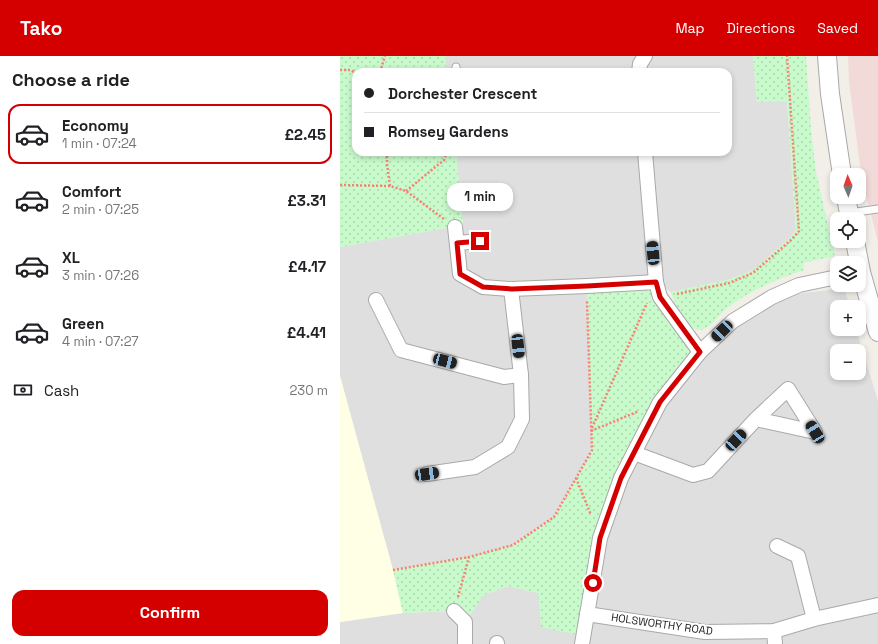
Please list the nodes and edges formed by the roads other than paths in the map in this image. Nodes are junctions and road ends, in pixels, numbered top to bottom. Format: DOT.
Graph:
graph roads {
  1 [pos="645,56"];
  2 [pos="827,56"];
  3 [pos="640,68"];
  4 [pos="645,156"];
  5 [pos="841,168"];
  6 [pos="878,209"];
  7 [pos="849,210"];
  8 [pos="455,227"];
  9 [pos="480,241"];
  10 [pos="457,243"];
  11 [pos="830,278"];
  12 [pos="656,282"];
  13 [pos="512,289"];
  14 [pos="866,292"];
  15 [pos="376,300"];
  16 [pos="878,332"];
  17 [pos="700,352"];
  18 [pos="521,375"];
  19 [pos="756,419"];
  20 [pos="634,453"];
  21 [pos="427,474"];
  22 [pos="777,546"];
  23 [pos="878,605"];
  24 [pos="454,611"];
  25 [pos="588,614"];
  26 [pos="814,619"];
  27 [pos="775,637"];
  28 [pos="465,644"];
  29 [pos="582,644"];
  1 -- 3 [label="street"];
  2 -- 5 [label="street"];
  4 -- 12 [label="street"];
  6 -- 7 [label="lane"];
  8 -- 10 [label="street"];
  9 -- 10 [label="street"];
  10 -- 13 [label="street"];
  11 -- 17 [label="street"];
  12 -- 13 [label="street"];
  12 -- 17 [label="street"];
  13 -- 18 [label="street"];
  14 -- 16 [label="street"];
  15 -- 18 [label="street"];
  17 -- 20 [label="street"];
  18 -- 21 [label="street"];
  19 -- 20 [label="street"];
  20 -- 25 [label="street"];
  22 -- 26 [label="street"];
  23 -- 26 [label="street, HOLSWORTHY ROAD"];
  24 -- 28 [label="street"];
  25 -- 27 [label="street, HOLSWORTHY ROAD"];
  25 -- 29 [label="street"];
  26 -- 27 [label="street, HOLSWORTHY ROAD"];
}
